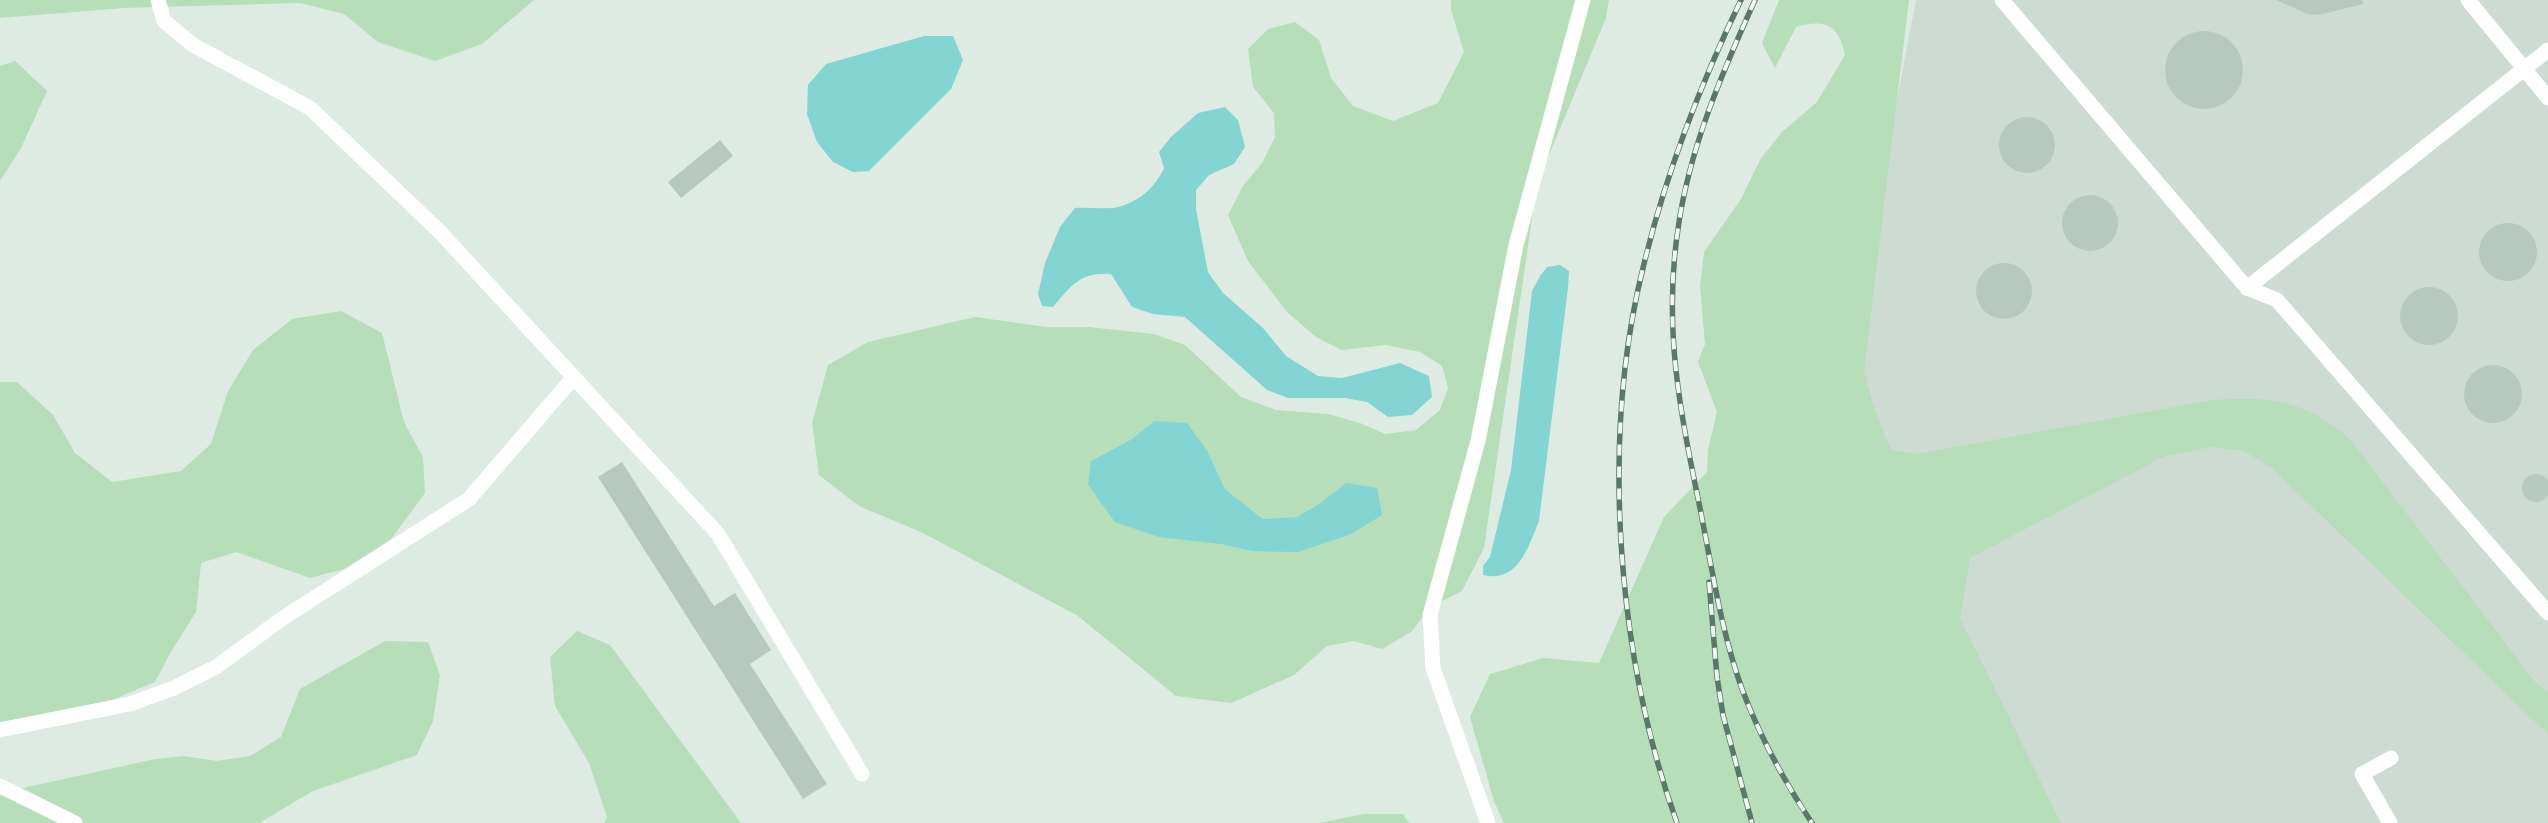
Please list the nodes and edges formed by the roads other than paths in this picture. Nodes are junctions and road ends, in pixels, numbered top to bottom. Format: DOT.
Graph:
graph roads {
  1 [pos="158,0"];
  2 [pos="1583,0"];
  3 [pos="2002,0"];
  4 [pos="2468,0"];
  5 [pos="2548,50"];
  6 [pos="2524,69"];
  7 [pos="2548,98"];
  8 [pos="2248,288"];
  9 [pos="573,378"];
  10 [pos="2548,613"];
  11 [pos="0,730"];
  12 [pos="2391,758"];
  13 [pos="862,774"];
  14 [pos="0,786"];
  15 [pos="75,823"];
  16 [pos="1488,823"];
  17 [pos="2390,823"];
  1 -- 9 [label="street"];
  2 -- 16 [label="street"];
  3 -- 8 [label="street"];
  4 -- 6 [label="street"];
  5 -- 6 [label="street"];
  6 -- 7 [label="street"];
  6 -- 8 [label="street"];
  8 -- 10 [label="street"];
  9 -- 11 [label="street"];
  9 -- 13 [label="street"];
  12 -- 17 [label="street"];
  14 -- 15 [label="street"];
}
